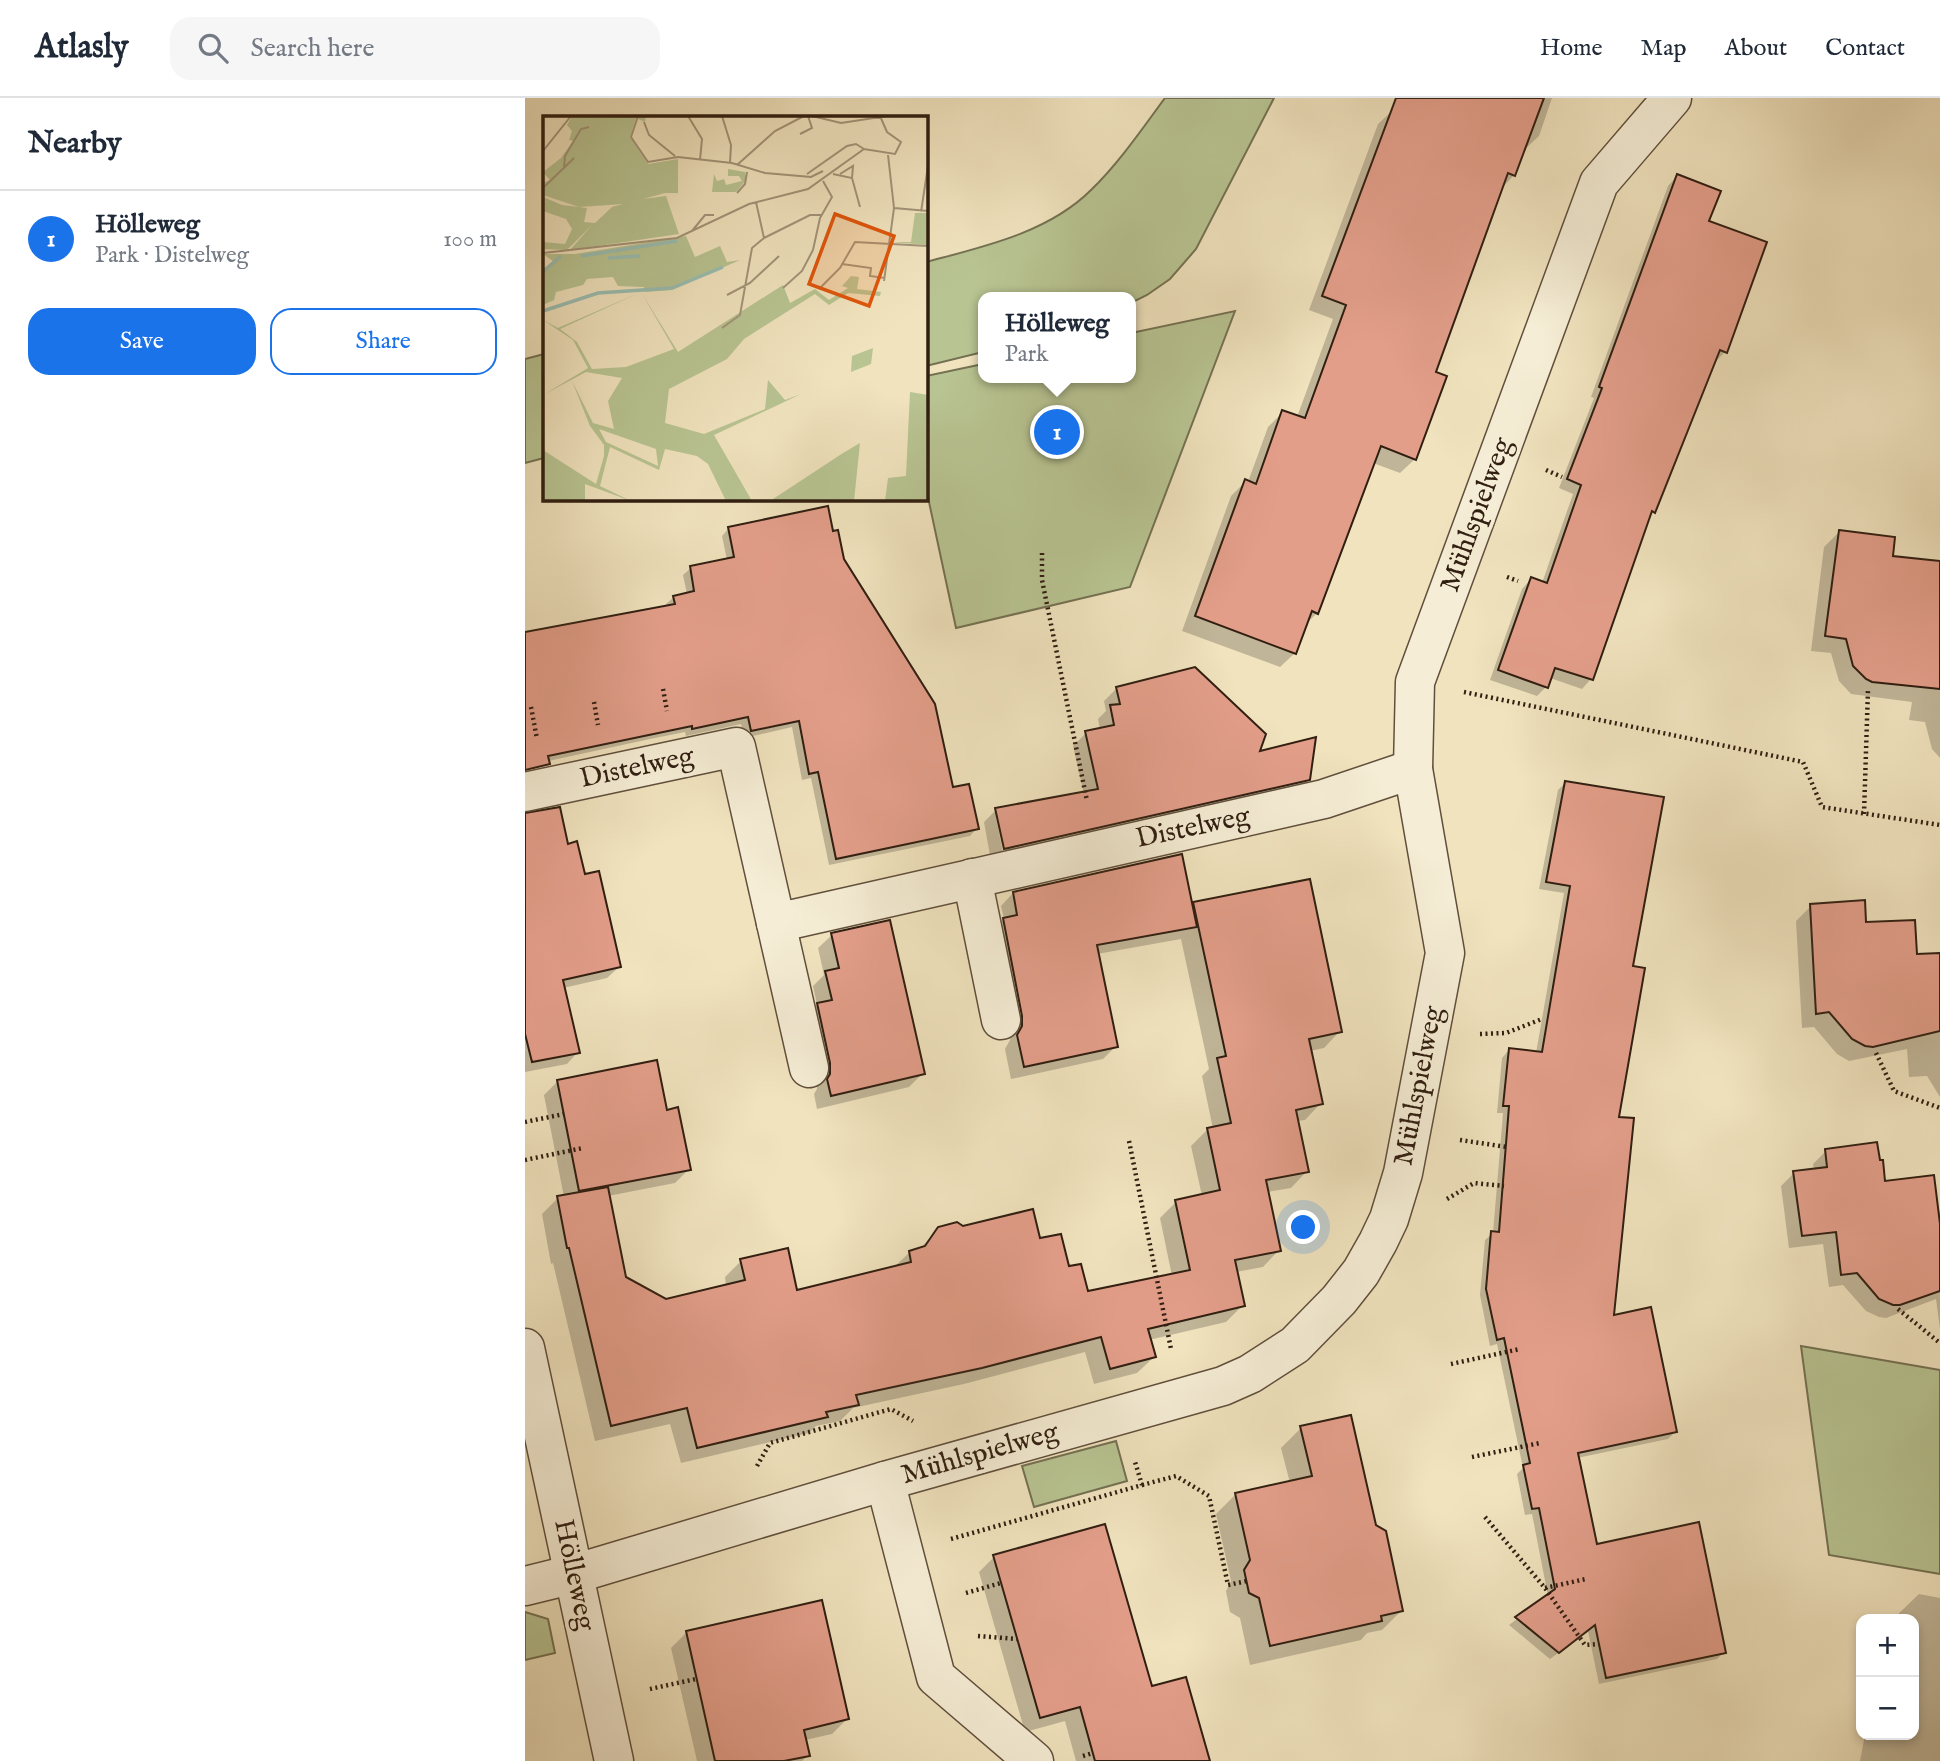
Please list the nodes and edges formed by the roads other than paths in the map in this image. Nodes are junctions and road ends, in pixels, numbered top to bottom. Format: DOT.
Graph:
graph roads {
  1 [pos="1672,98"];
  2 [pos="1413,769"];
  3 [pos="525,792"];
  4 [pos="972,878"];
  5 [pos="776,923"];
  6 [pos="1001,1020"];
  7 [pos="809,1068"];
  8 [pos="525,1348"];
  9 [pos="885,1481"];
  10 [pos="574,1574"];
  11 [pos="525,1586"];
  12 [pos="614,1761"];
  13 [pos="1034,1761"];
  1 -- 2 [label="street, Mühlspielweg"];
  2 -- 4 [label="street, Distelweg"];
  2 -- 9 [label="street, Mühlspielweg"];
  3 -- 5 [label="street, Distelweg"];
  4 -- 5 [label="street, Distelweg"];
  4 -- 6 [label="street"];
  5 -- 7 [label="street, Distelweg"];
  8 -- 10 [label="street, Hölleweg"];
  9 -- 10 [label="street, Mühlspielweg"];
  9 -- 13 [label="street"];
  10 -- 11 [label="street, Mühlspielweg"];
  10 -- 12 [label="street, Hölleweg"];
}
